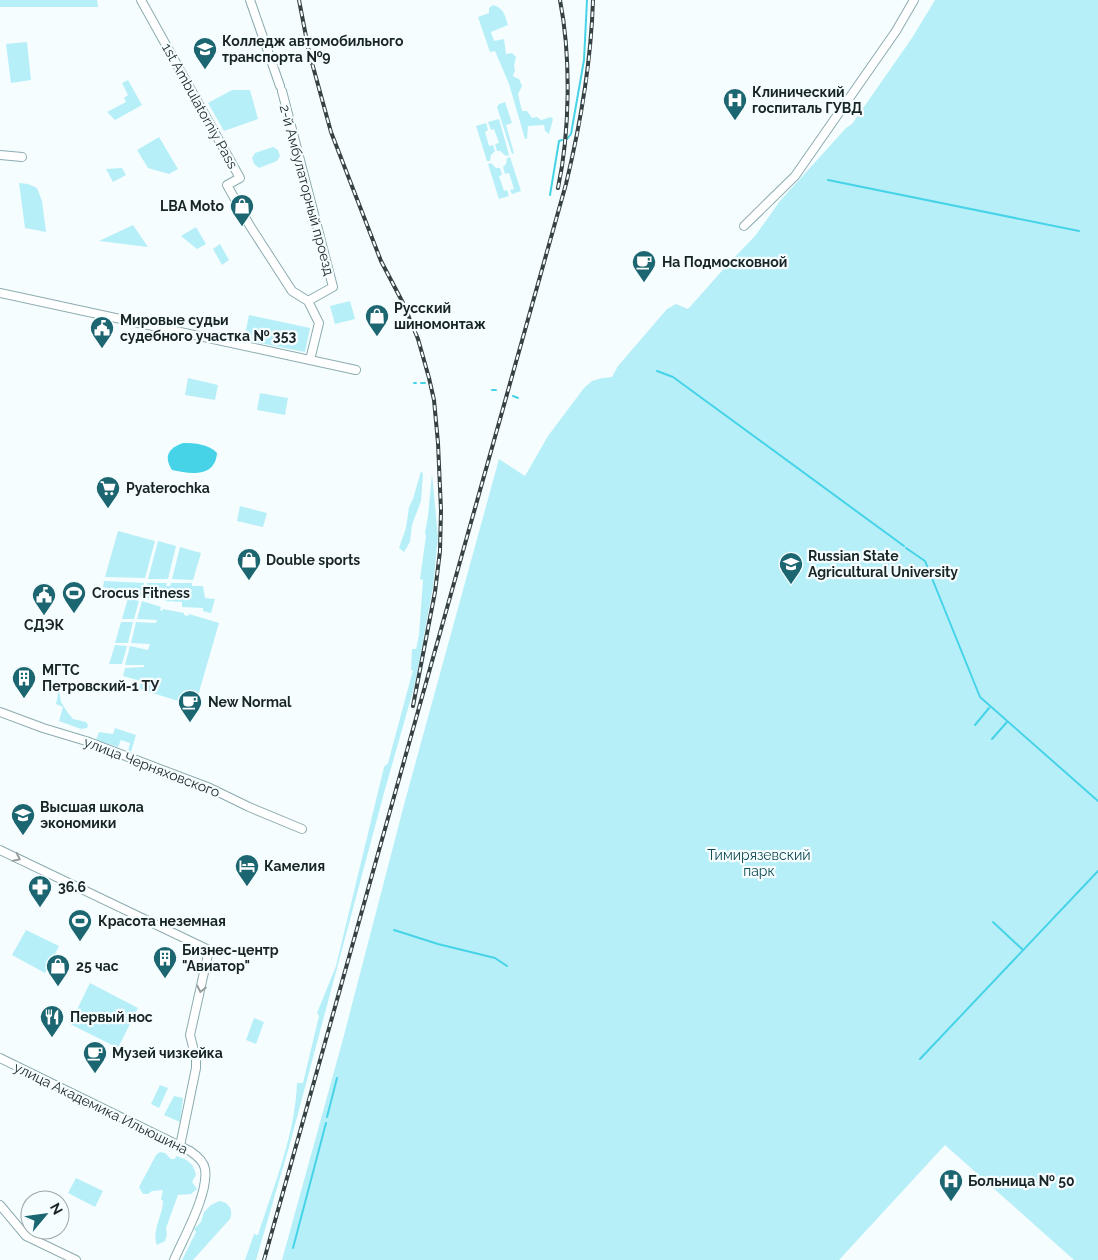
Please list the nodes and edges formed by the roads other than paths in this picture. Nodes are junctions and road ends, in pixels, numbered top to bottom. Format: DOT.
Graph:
graph roads {
  1 [pos="142,0"];
  2 [pos="250,0"];
  3 [pos="914,0"];
  4 [pos="0,155"];
  5 [pos="22,158"];
  6 [pos="744,226"];
  7 [pos="0,293"];
  8 [pos="308,301"];
  9 [pos="310,360"];
  10 [pos="356,370"];
  11 [pos="0,712"];
  12 [pos="302,829"];
  13 [pos="0,850"];
  14 [pos="0,1058"];
  15 [pos="180,1146"];
  16 [pos="0,1205"];
  17 [pos="76,1260"];
  18 [pos="174,1260"];
  1 -- 8 [label="street, 1st Ambulatorniy Pass"];
  2 -- 8 [label="street, 2-й Амбулаторный проезд"];
  3 -- 6 [label="street"];
  4 -- 5 [label="street"];
  7 -- 9 [label="street"];
  8 -- 9 [label="street"];
  9 -- 10 [label="street"];
  11 -- 12 [label="street, улица Черняховского"];
  13 -- 15 [label="street, one-way"];
  14 -- 15 [label="street, улица Академика Ильюшина"];
  15 -- 18 [label="street, улица Академика Ильюшина"];
  16 -- 17 [label="street"];
}
